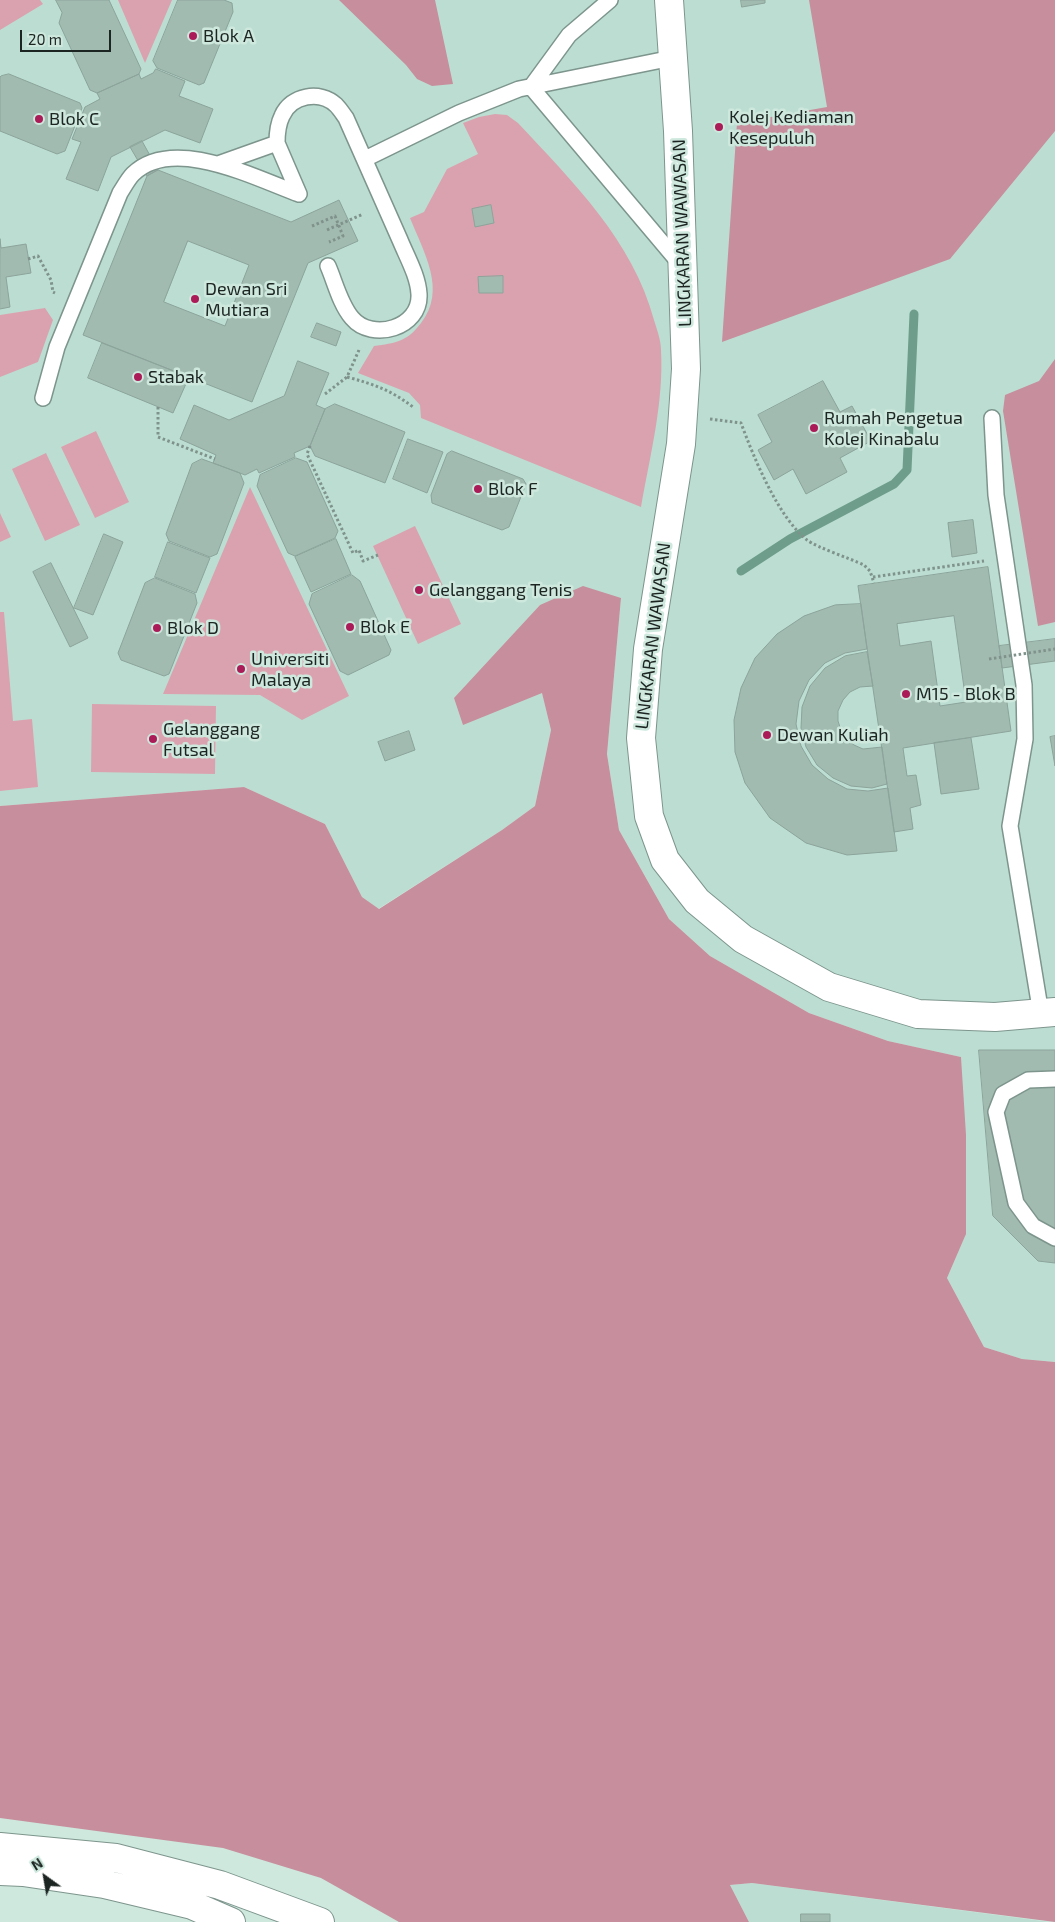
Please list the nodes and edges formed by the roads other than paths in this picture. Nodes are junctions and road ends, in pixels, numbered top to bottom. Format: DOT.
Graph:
graph roads {
  1 [pos="610,0"];
  2 [pos="669,0"];
  3 [pos="672,58"];
  4 [pos="531,87"];
  5 [pos="277,143"];
  6 [pos="365,159"];
  7 [pos="218,164"];
  8 [pos="328,266"];
  9 [pos="684,268"];
  10 [pos="43,398"];
  11 [pos="992,418"];
  12 [pos="1048,1013"];
  13 [pos="1055,1079"];
  14 [pos="1055,1238"];
  15 [pos="0,1847"];
  16 [pos="0,1871"];
  17 [pos="231,1922"];
  18 [pos="320,1922"];
  1 -- 4 [label="lane"];
  2 -- 3 [label="street, LINGKARAN WAWASAN"];
  3 -- 4 [label="lane"];
  3 -- 9 [label="street, LINGKARAN WAWASAN"];
  4 -- 6 [label="lane"];
  4 -- 9 [label="lane"];
  5 -- 6 [label="lane"];
  5 -- 7 [label="lane"];
  5 -- 7 [label="lane"];
  6 -- 8 [label="lane"];
  7 -- 10 [label="lane"];
  9 -- 12 [label="street, LINGKARAN WAWASAN"];
  11 -- 12 [label="lane"];
  13 -- 14 [label="lane"];
  15 -- 18 [label="street"];
  16 -- 17 [label="street"];
}
